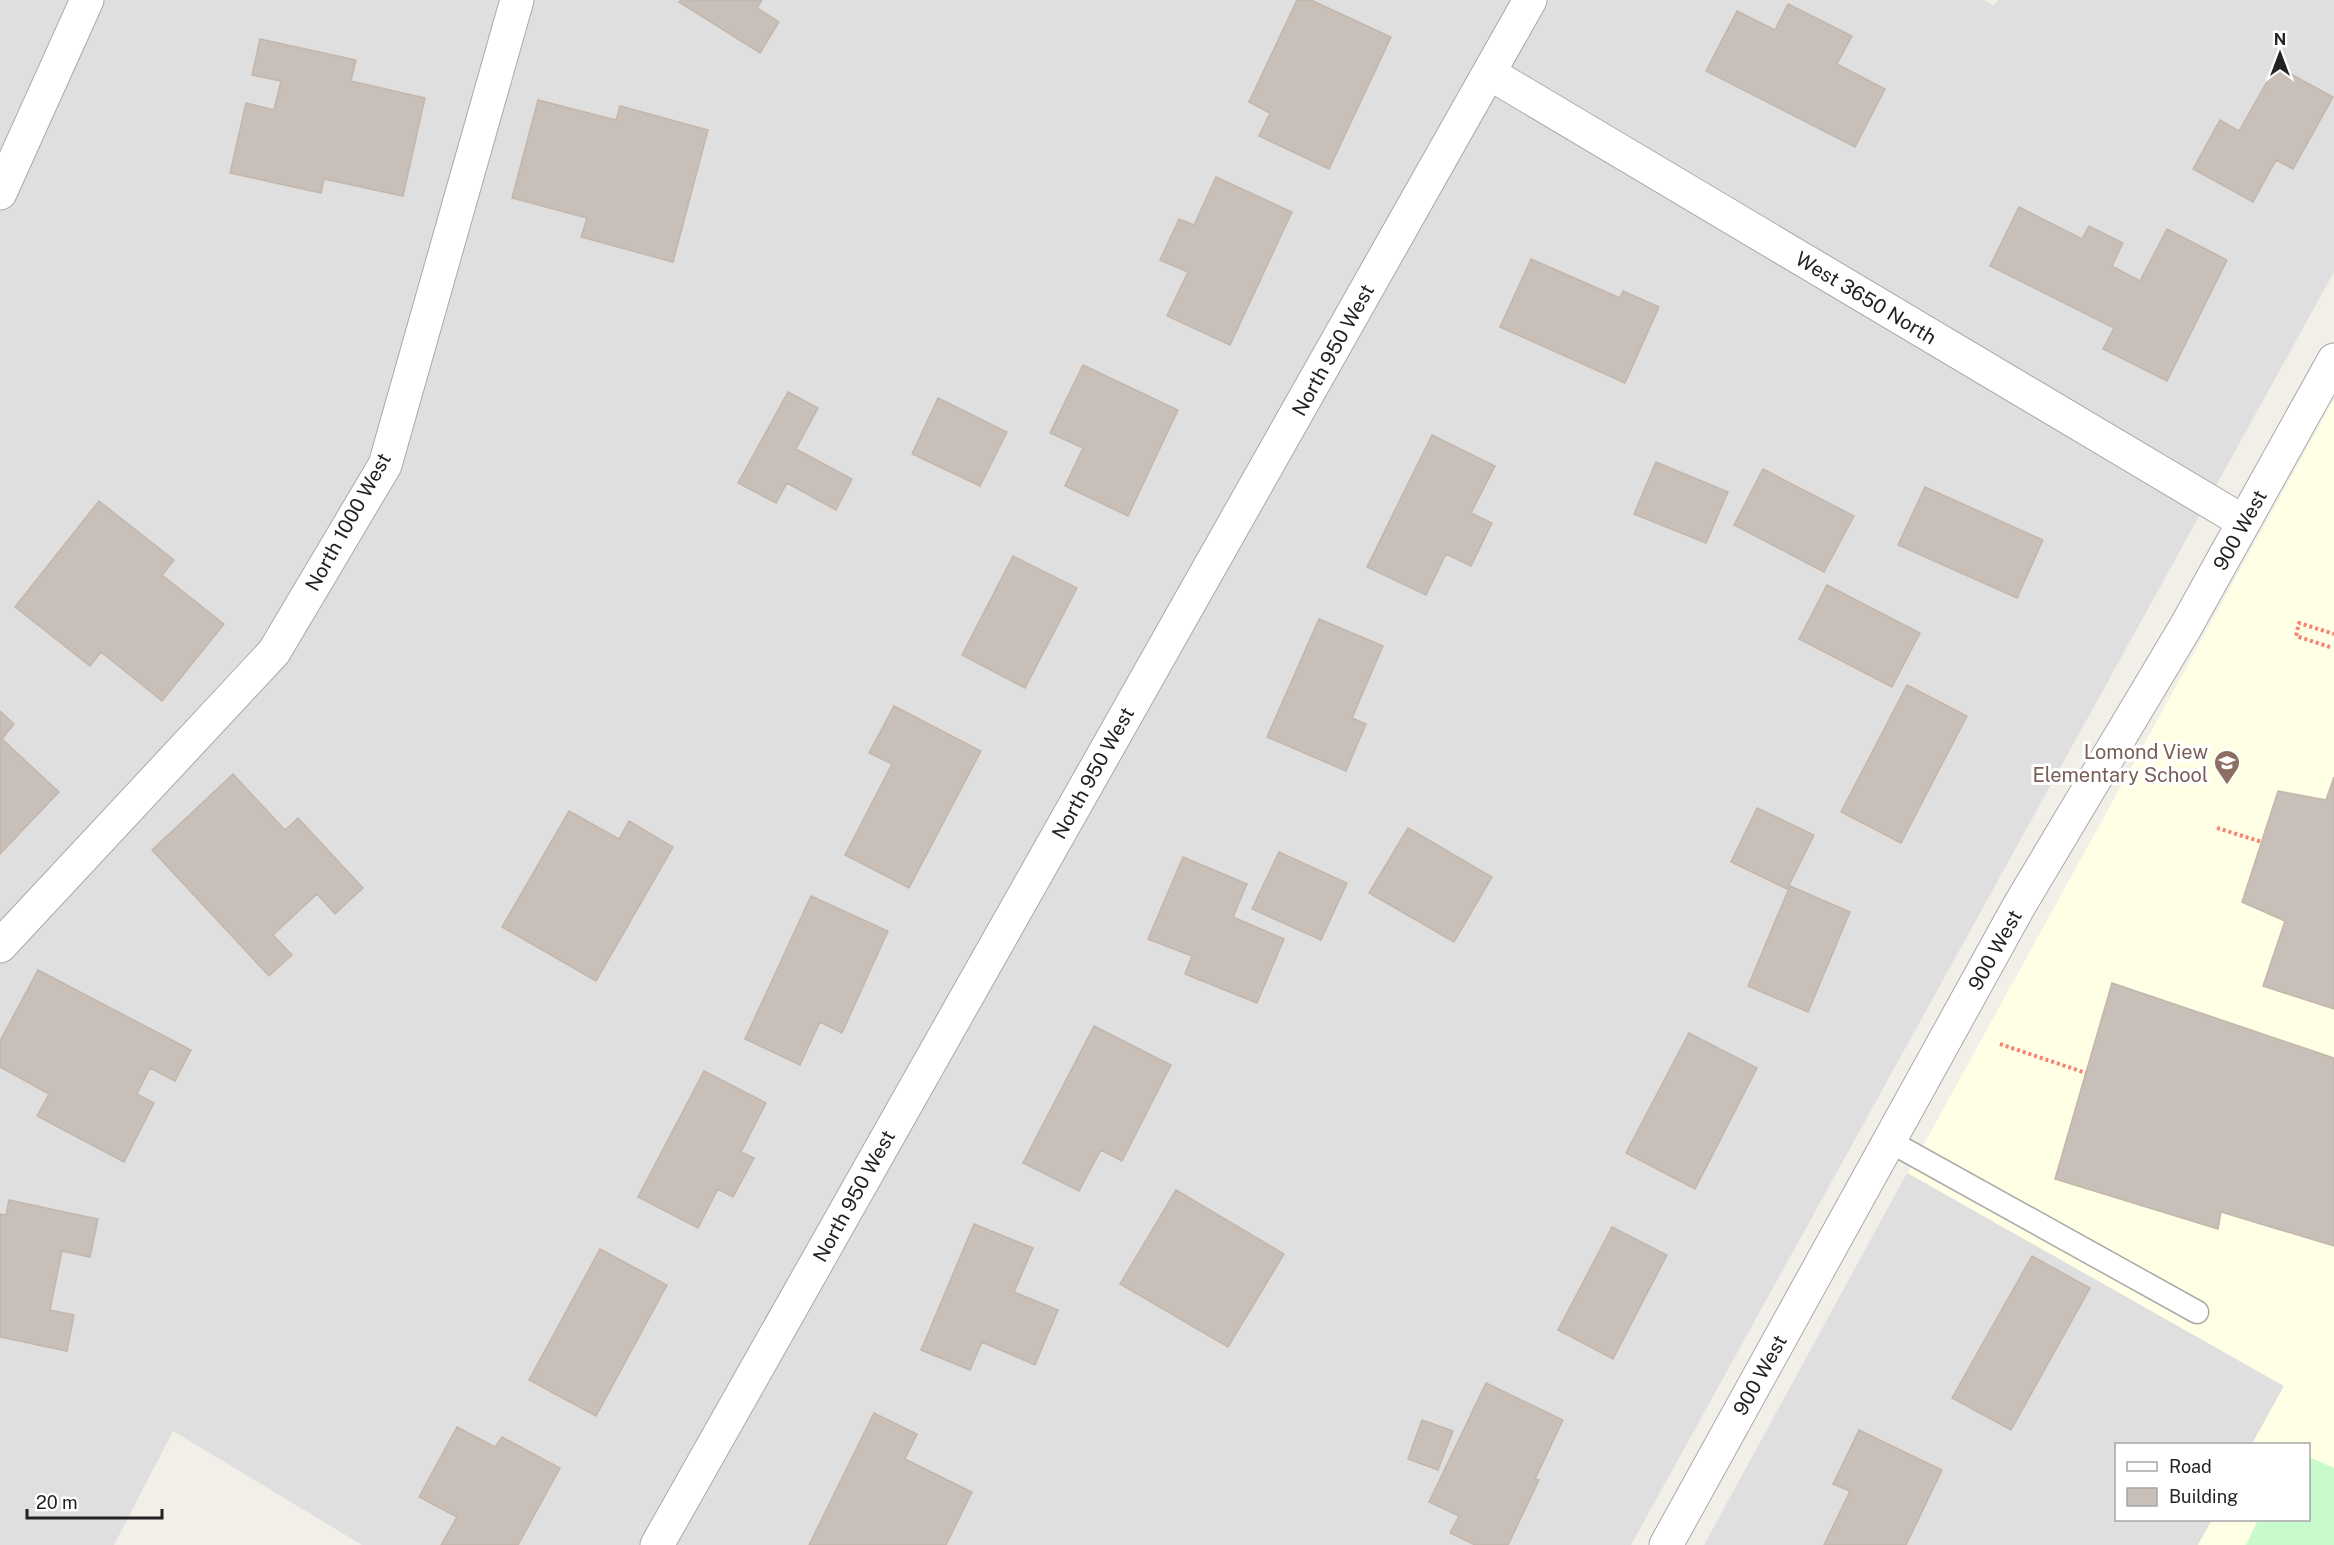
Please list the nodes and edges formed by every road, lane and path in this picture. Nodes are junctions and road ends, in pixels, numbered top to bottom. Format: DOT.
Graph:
graph roads {
  1 [pos="87,0"];
  2 [pos="517,0"];
  3 [pos="1530,0"];
  4 [pos="1489,73"];
  5 [pos="0,193"];
  6 [pos="2334,360"];
  7 [pos="2244,522"];
  8 [pos="2334,634"];
  9 [pos="2330,647"];
  10 [pos="2217,828"];
  11 [pos="2262,842"];
  12 [pos="0,946"];
  13 [pos="2000,1044"];
  14 [pos="2086,1073"];
  15 [pos="1889,1142"];
  16 [pos="2197,1312"];
  17 [pos="657,1545"];
  18 [pos="1666,1545"];
  1 -- 5 [label="street"];
  2 -- 12 [label="street, North 1000 West"];
  3 -- 4 [label="street, North 950 West"];
  4 -- 7 [label="street, West 3650 North"];
  4 -- 17 [label="street, North 950 West"];
  6 -- 7 [label="street, 900 West"];
  7 -- 15 [label="street, 900 West"];
  8 -- 9 [label="path"];
  10 -- 11 [label="path"];
  13 -- 14 [label="path"];
  15 -- 16 [label="lane"];
  15 -- 18 [label="street, 900 West"];
}
